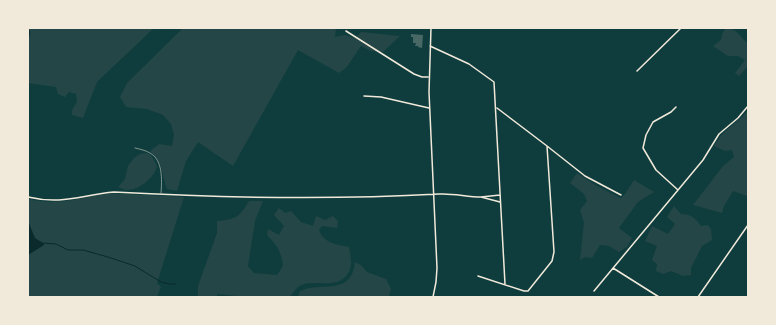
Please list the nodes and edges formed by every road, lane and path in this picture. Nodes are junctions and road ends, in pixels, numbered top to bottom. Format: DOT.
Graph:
graph roads {
  1 [pos="431,28"];
  2 [pos="681,28"];
  3 [pos="346,31"];
  4 [pos="430,46"];
  5 [pos="637,71"];
  6 [pos="428,77"];
  7 [pos="364,96"];
  8 [pos="676,106"];
  9 [pos="748,106"];
  10 [pos="496,107"];
  11 [pos="429,108"];
  12 [pos="548,146"];
  13 [pos="134,148"];
  14 [pos="678,190"];
  15 [pos="161,194"];
  16 [pos="434,194"];
  17 [pos="621,195"];
  18 [pos="500,196"];
  19 [pos="28,197"];
  20 [pos="481,198"];
  21 [pos="501,202"];
  22 [pos="748,225"];
  23 [pos="613,268"];
  24 [pos="478,276"];
  25 [pos="505,284"];
  26 [pos="594,291"];
  27 [pos="433,297"];
  28 [pos="659,297"];
  29 [pos="698,297"];
  1 -- 4 [label="street"];
  2 -- 5 [label="street"];
  3 -- 6 [label="street"];
  4 -- 6 [label="street"];
  4 -- 10 [label="street"];
  6 -- 11 [label="street"];
  7 -- 11 [label="street"];
  8 -- 14 [label="street"];
  9 -- 14 [label="street"];
  10 -- 12 [label="street"];
  10 -- 18 [label="street"];
  11 -- 16 [label="street"];
  12 -- 17 [label="street"];
  12 -- 25 [label="street"];
  13 -- 15 [label="lane"];
  14 -- 23 [label="street"];
  15 -- 16 [label="street"];
  15 -- 19 [label="street"];
  16 -- 20 [label="street"];
  16 -- 27 [label="street"];
  18 -- 20 [label="street"];
  18 -- 21 [label="street"];
  20 -- 21 [label="street"];
  21 -- 25 [label="street"];
  22 -- 29 [label="street"];
  23 -- 26 [label="street"];
  23 -- 28 [label="street"];
  24 -- 25 [label="street"];
}
